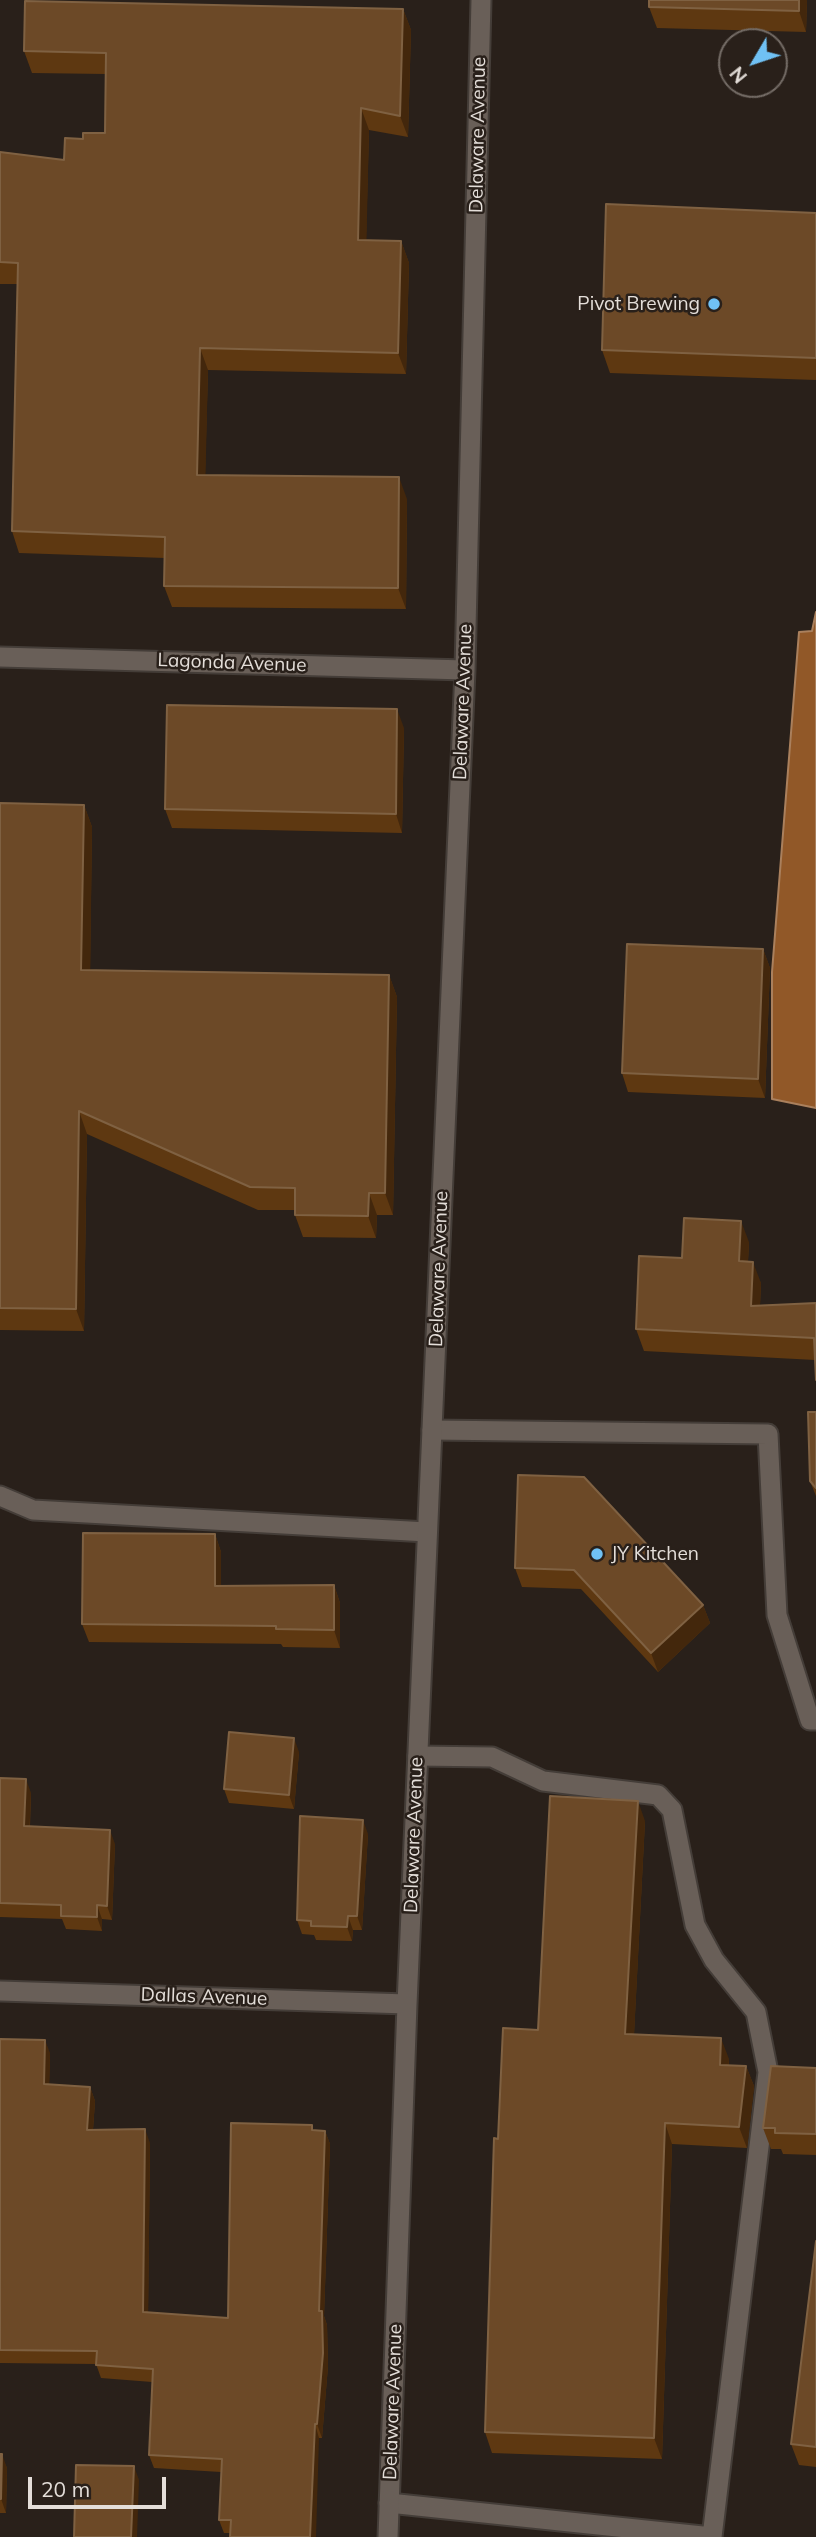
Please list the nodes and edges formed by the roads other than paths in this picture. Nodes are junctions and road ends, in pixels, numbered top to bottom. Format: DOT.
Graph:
graph roads {
  1 [pos="481,0"];
  2 [pos="0,657"];
  3 [pos="465,670"];
  4 [pos="432,1430"];
  5 [pos="0,1496"];
  6 [pos="427,1532"];
  7 [pos="816,1720"];
  8 [pos="418,1756"];
  9 [pos="0,1990"];
  10 [pos="407,2004"];
  11 [pos="389,2503"];
  12 [pos="388,2537"];
  13 [pos="712,2537"];
  1 -- 3 [label="street, Delaware Avenue"];
  2 -- 3 [label="street, Lagonda Avenue"];
  3 -- 4 [label="street, Delaware Avenue"];
  4 -- 6 [label="street, Delaware Avenue"];
  4 -- 7 [label="street"];
  5 -- 6 [label="street"];
  6 -- 8 [label="street, Delaware Avenue"];
  8 -- 10 [label="street, Delaware Avenue"];
  8 -- 13 [label="street"];
  9 -- 10 [label="street, Dallas Avenue"];
  10 -- 11 [label="street, Delaware Avenue"];
  11 -- 12 [label="street, Delaware Avenue"];
  11 -- 13 [label="street"];
}
